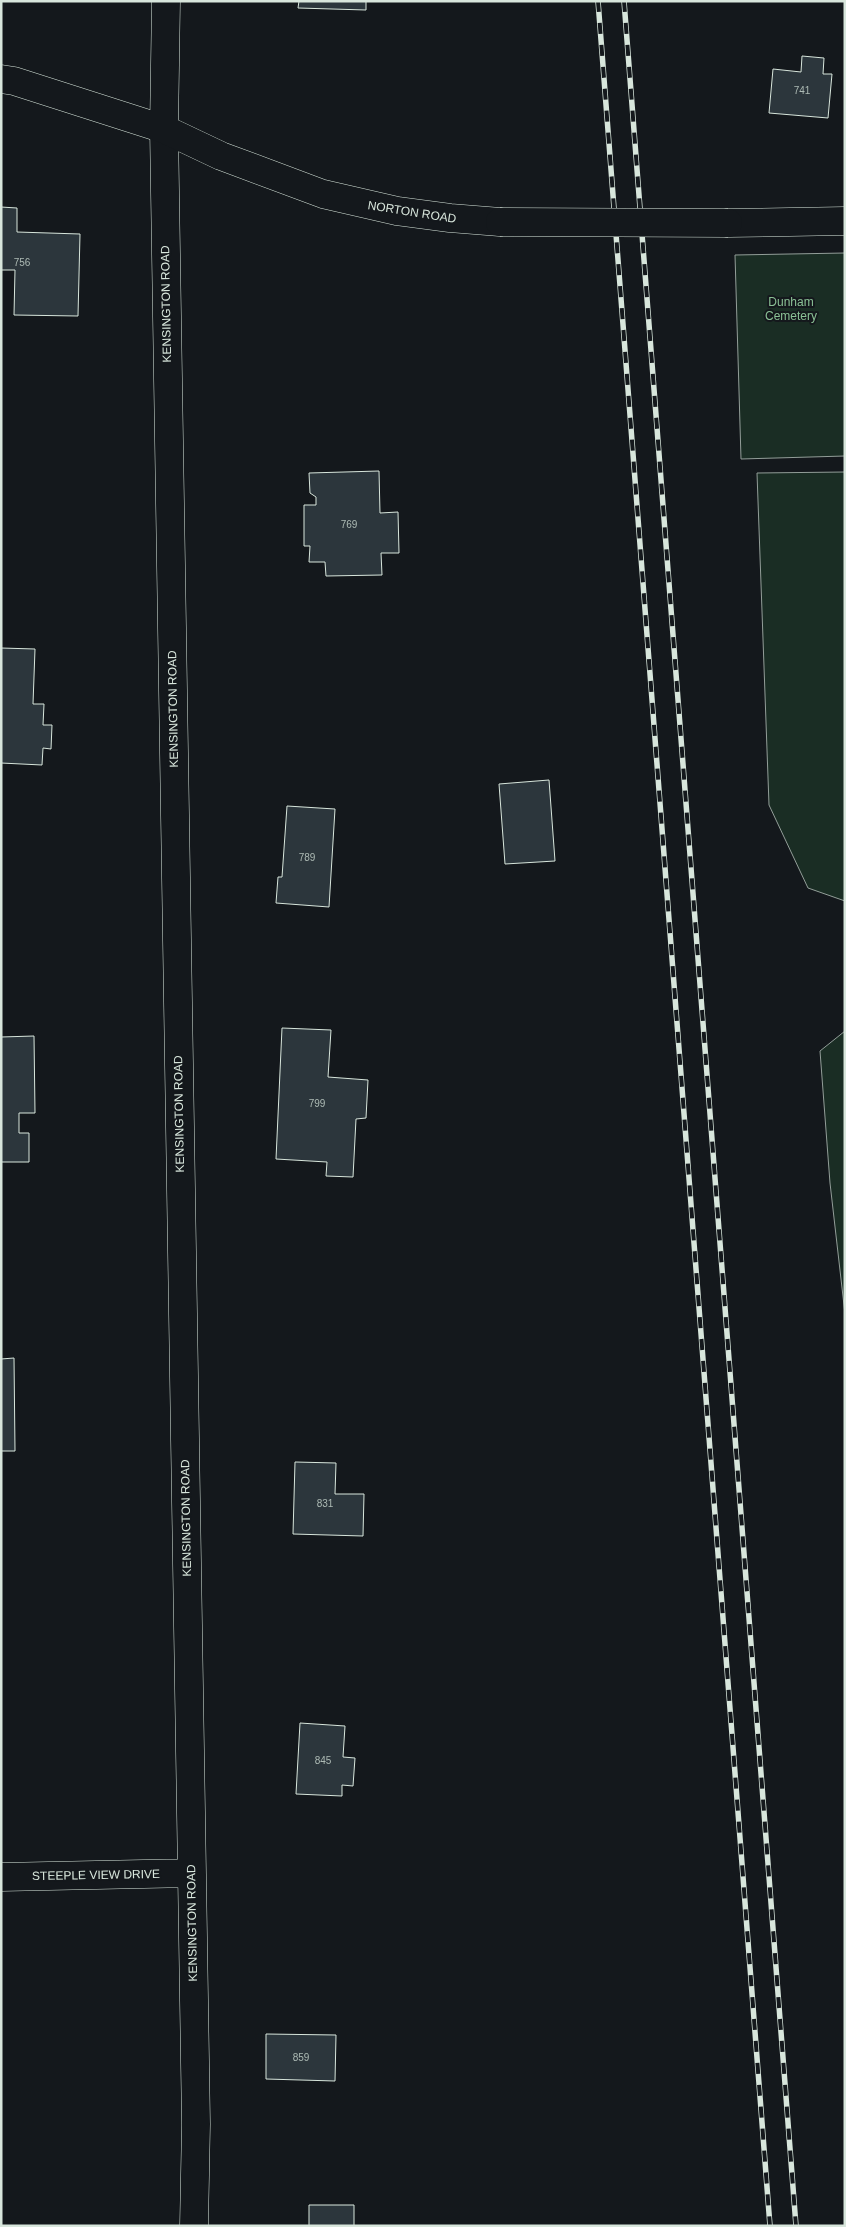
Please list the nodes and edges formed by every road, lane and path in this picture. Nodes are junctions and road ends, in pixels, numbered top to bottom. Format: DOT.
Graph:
graph roads {
  1 [pos="166,1"];
  2 [pos="1,79"];
  3 [pos="164,130"];
  4 [pos="845,221"];
  5 [pos="191,1873"];
  6 [pos="1,1877"];
  7 [pos="194,2226"];
  1 -- 3 [label="street, KENSINGTON ROAD"];
  2 -- 3 [label="street, NORTON ROAD"];
  3 -- 4 [label="street, NORTON ROAD, bridge"];
  3 -- 5 [label="street, KENSINGTON ROAD"];
  5 -- 6 [label="street, STEEPLE VIEW DRIVE"];
  5 -- 7 [label="street, KENSINGTON ROAD"];
}
